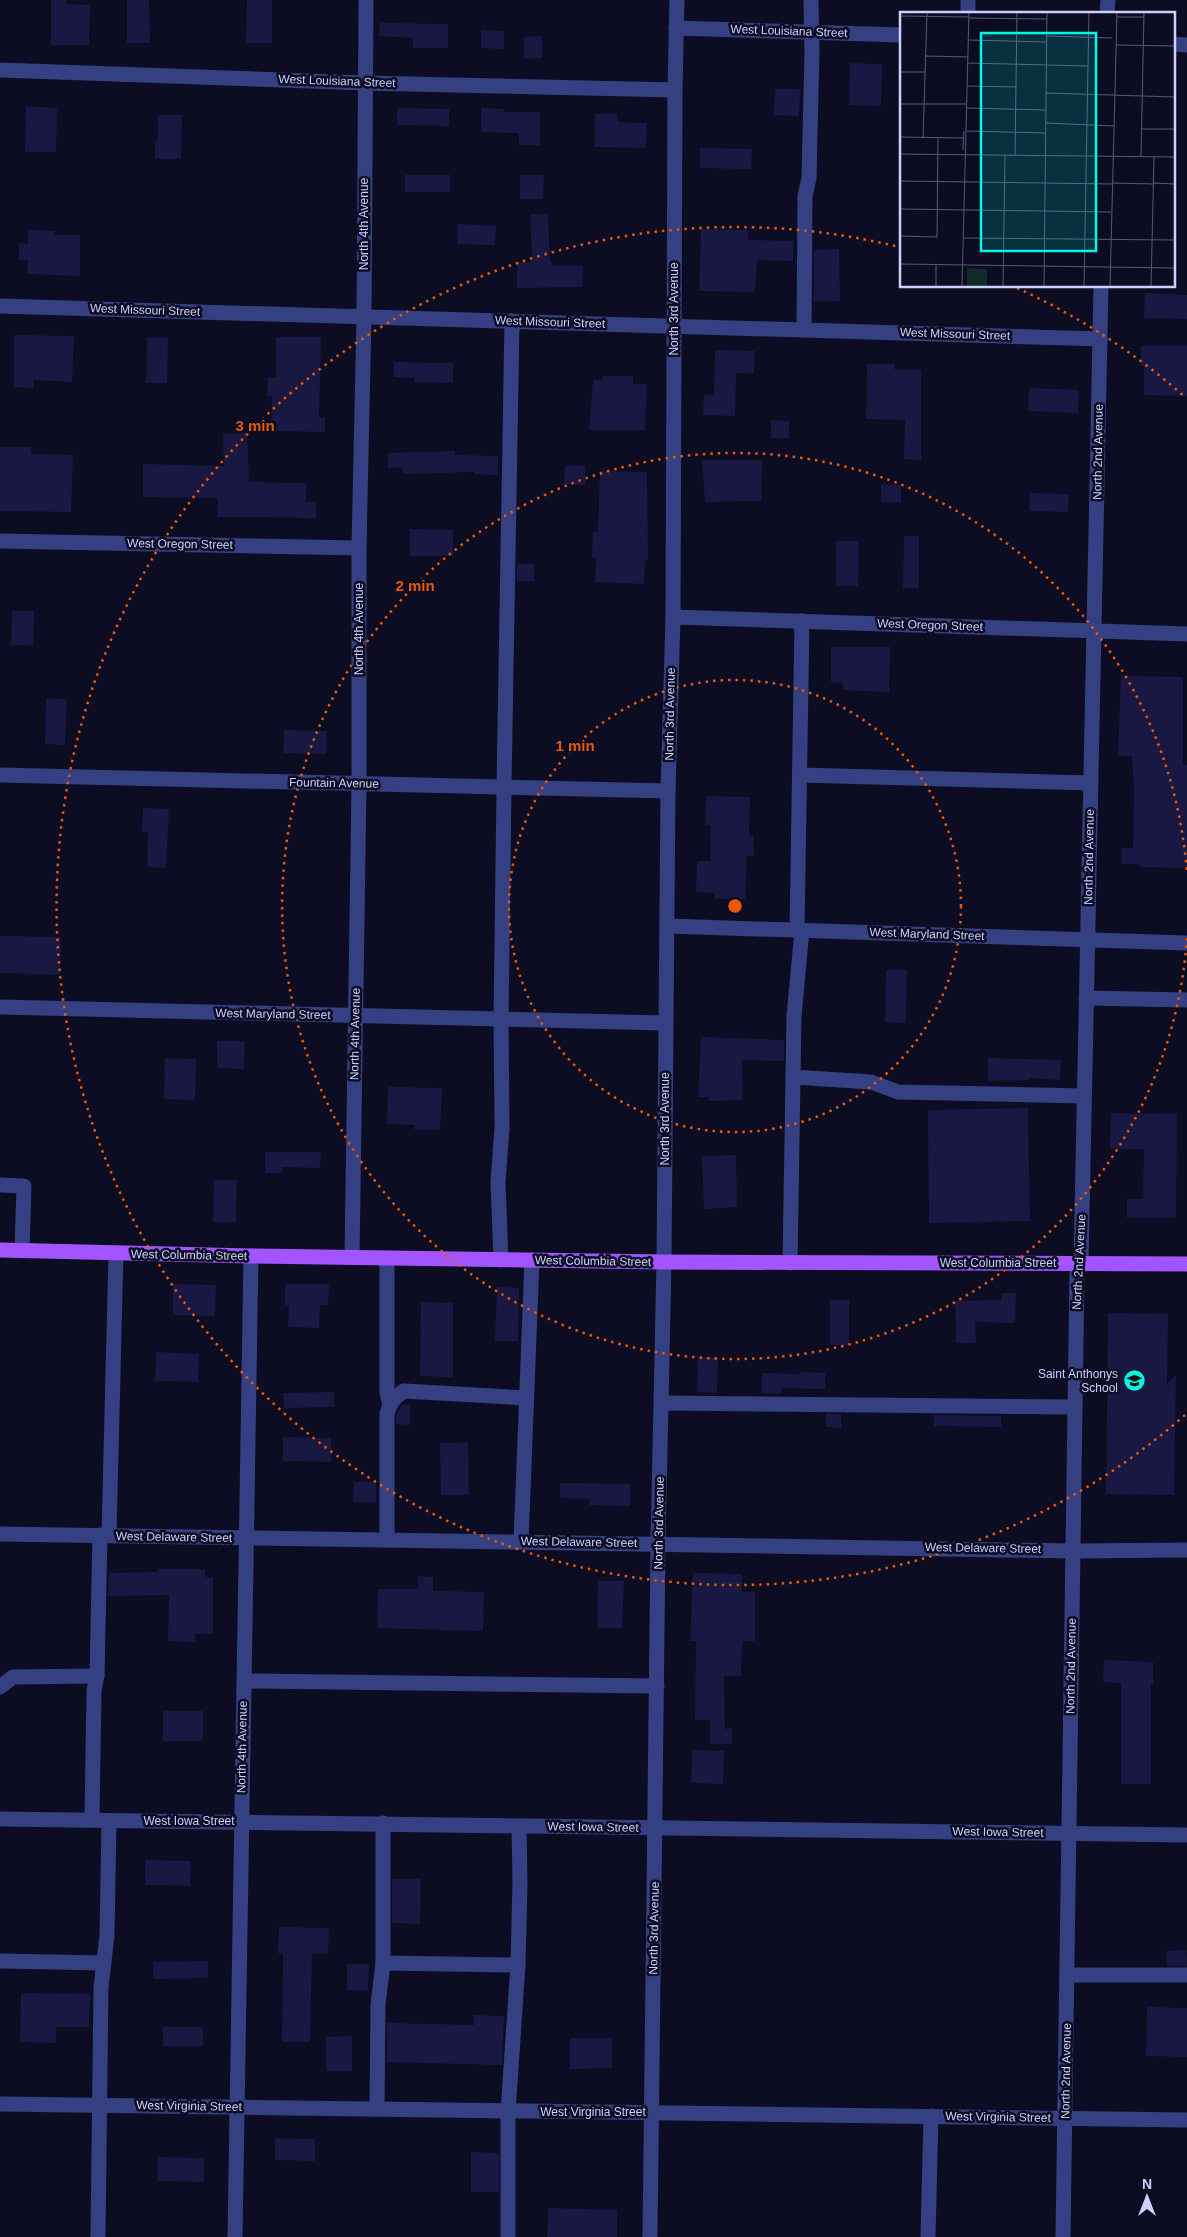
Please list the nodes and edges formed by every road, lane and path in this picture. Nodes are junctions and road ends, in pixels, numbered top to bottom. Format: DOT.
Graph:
graph roads {
  1 [pos="366,0"];
  2 [pos="677,0"];
  3 [pos="811,0"];
  4 [pos="676,28"];
  5 [pos="811,32"];
  6 [pos="900,35"];
  7 [pos="1174,44"];
  8 [pos="1187,45"];
  9 [pos="0,70"];
  10 [pos="365,83"];
  11 [pos="675,90"];
  12 [pos="1102,288"];
  13 [pos="0,306"];
  14 [pos="364,317"];
  15 [pos="512,321"];
  16 [pos="674,326"];
  17 [pos="804,330"];
  18 [pos="1100,339"];
  19 [pos="0,540"];
  20 [pos="359,548"];
  21 [pos="673,617"];
  22 [pos="802,621"];
  23 [pos="1095,631"];
  24 [pos="1187,634"];
  25 [pos="0,775"];
  26 [pos="800,775"];
  27 [pos="359,783"];
  28 [pos="1091,783"];
  29 [pos="504,787"];
  30 [pos="668,790"];
  31 [pos="668,926"];
  32 [pos="800,930"];
  33 [pos="1087,940"];
  34 [pos="1187,943"];
  35 [pos="1086,998"];
  36 [pos="1187,1000"];
  37 [pos="0,1007"];
  38 [pos="355,1016"];
  39 [pos="501,1019"];
  40 [pos="665,1023"];
  41 [pos="793,1077"];
  42 [pos="1084,1096"];
  43 [pos="0,1185"];
  44 [pos="0,1250"];
  45 [pos="22,1250"];
  46 [pos="116,1253"];
  47 [pos="251,1256"];
  48 [pos="352,1257"];
  49 [pos="387,1258"];
  50 [pos="501,1260"];
  51 [pos="532,1260"];
  52 [pos="664,1262"];
  53 [pos="790,1263"];
  54 [pos="1081,1263"];
  55 [pos="1187,1264"];
  56 [pos="526,1398"];
  57 [pos="662,1403"];
  58 [pos="390,1404"];
  59 [pos="1075,1407"];
  60 [pos="0,1534"];
  61 [pos="105,1536"];
  62 [pos="247,1538"];
  63 [pos="387,1540"];
  64 [pos="521,1542"];
  65 [pos="658,1543"];
  66 [pos="1187,1550"];
  67 [pos="1073,1551"];
  68 [pos="97,1676"];
  69 [pos="244,1681"];
  70 [pos="657,1686"];
  71 [pos="0,1687"];
  72 [pos="0,1819"];
  73 [pos="92,1820"];
  74 [pos="109,1821"];
  75 [pos="241,1822"];
  76 [pos="383,1823"];
  77 [pos="519,1826"];
  78 [pos="656,1828"];
  79 [pos="1068,1833"];
  80 [pos="1187,1835"];
  81 [pos="0,1961"];
  82 [pos="383,1962"];
  83 [pos="104,1963"];
  84 [pos="518,1965"];
  85 [pos="1066,1975"];
  86 [pos="1187,1975"];
  87 [pos="0,2104"];
  88 [pos="100,2105"];
  89 [pos="238,2107"];
  90 [pos="377,2109"];
  91 [pos="508,2112"];
  92 [pos="651,2112"];
  93 [pos="931,2116"];
  94 [pos="1065,2118"];
  95 [pos="1187,2120"];
  96 [pos="98,2237"];
  97 [pos="235,2237"];
  98 [pos="508,2237"];
  99 [pos="650,2237"];
  100 [pos="928,2237"];
  101 [pos="1064,2237"];
  1 -- 10 [label="street, North 4th Avenue"];
  2 -- 4 [label="street, North 3rd Avenue"];
  3 -- 5 [label="street"];
  4 -- 5 [label="street, West Louisiana Street"];
  4 -- 11 [label="street, North 3rd Avenue"];
  5 -- 6 [label="street, West Louisiana Street"];
  5 -- 17 [label="street"];
  7 -- 8 [label="street"];
  9 -- 10 [label="street, West Louisiana Street"];
  10 -- 11 [label="street, West Louisiana Street"];
  10 -- 14 [label="street, North 4th Avenue"];
  11 -- 16 [label="street, North 3rd Avenue"];
  12 -- 18 [label="street, North 2nd Avenue"];
  13 -- 14 [label="street, West Missouri Street"];
  14 -- 15 [label="street, West Missouri Street"];
  14 -- 20 [label="street, North 4th Avenue"];
  15 -- 16 [label="street, West Missouri Street"];
  15 -- 29 [label="street"];
  16 -- 17 [label="street, West Missouri Street"];
  16 -- 21 [label="street, North 3rd Avenue"];
  17 -- 18 [label="street, West Missouri Street"];
  18 -- 23 [label="street, North 2nd Avenue"];
  19 -- 20 [label="street, West Oregon Street"];
  20 -- 27 [label="street, North 4th Avenue"];
  21 -- 22 [label="street, West Oregon Street"];
  21 -- 30 [label="street, North 3rd Avenue"];
  22 -- 23 [label="street, West Oregon Street"];
  22 -- 26 [label="street"];
  23 -- 24 [label="street, West Oregon Street"];
  23 -- 28 [label="street, North 2nd Avenue"];
  25 -- 27 [label="street, Fountain Avenue"];
  26 -- 28 [label="street"];
  26 -- 32 [label="street"];
  27 -- 29 [label="street, Fountain Avenue"];
  27 -- 38 [label="street, North 4th Avenue"];
  28 -- 33 [label="street, North 2nd Avenue"];
  29 -- 30 [label="street, Fountain Avenue"];
  29 -- 39 [label="street"];
  30 -- 31 [label="street, North 3rd Avenue"];
  31 -- 32 [label="street, West Maryland Street"];
  31 -- 40 [label="street, North 3rd Avenue"];
  32 -- 33 [label="street, West Maryland Street"];
  32 -- 41 [label="street"];
  33 -- 34 [label="street, West Maryland Street"];
  33 -- 35 [label="street, North 2nd Avenue"];
  35 -- 36 [label="street"];
  35 -- 42 [label="street, North 2nd Avenue"];
  37 -- 38 [label="street, West Maryland Street"];
  38 -- 39 [label="street, West Maryland Street"];
  38 -- 48 [label="street, North 4th Avenue"];
  39 -- 40 [label="street, West Maryland Street"];
  39 -- 50 [label="street"];
  40 -- 52 [label="street, North 3rd Avenue"];
  41 -- 42 [label="street"];
  41 -- 53 [label="street"];
  42 -- 54 [label="street, North 2nd Avenue"];
  43 -- 45 [label="street"];
  44 -- 45 [label="main road, West Columbia Street"];
  45 -- 46 [label="main road, West Columbia Street"];
  46 -- 47 [label="main road, West Columbia Street"];
  46 -- 61 [label="street"];
  47 -- 48 [label="main road, West Columbia Street"];
  47 -- 62 [label="street, North 4th Avenue"];
  48 -- 49 [label="main road, West Columbia Street"];
  49 -- 50 [label="main road, West Columbia Street"];
  49 -- 58 [label="street"];
  50 -- 51 [label="main road, West Columbia Street"];
  51 -- 52 [label="main road, West Columbia Street"];
  51 -- 56 [label="street"];
  52 -- 53 [label="main road, West Columbia Street"];
  52 -- 57 [label="street, North 3rd Avenue"];
  53 -- 54 [label="main road, West Columbia Street"];
  54 -- 55 [label="main road, West Columbia Street"];
  54 -- 59 [label="street, North 2nd Avenue"];
  56 -- 58 [label="street"];
  56 -- 64 [label="street"];
  57 -- 59 [label="street"];
  57 -- 65 [label="street, North 3rd Avenue"];
  58 -- 63 [label="street"];
  59 -- 67 [label="street, North 2nd Avenue"];
  60 -- 61 [label="street, West Delaware Street"];
  61 -- 62 [label="street, West Delaware Street"];
  61 -- 68 [label="street"];
  62 -- 63 [label="street, West Delaware Street"];
  62 -- 69 [label="street, North 4th Avenue"];
  63 -- 64 [label="street, West Delaware Street"];
  64 -- 65 [label="street, West Delaware Street"];
  65 -- 67 [label="street, West Delaware Street"];
  65 -- 70 [label="street, North 3rd Avenue"];
  66 -- 67 [label="street, West Delaware Street"];
  67 -- 79 [label="street, North 2nd Avenue"];
  68 -- 71 [label="street"];
  68 -- 73 [label="street"];
  69 -- 70 [label="street"];
  69 -- 75 [label="street, North 4th Avenue"];
  70 -- 78 [label="street, North 3rd Avenue"];
  72 -- 73 [label="street, West Iowa Street"];
  73 -- 74 [label="street, West Iowa Street"];
  74 -- 75 [label="street, West Iowa Street"];
  74 -- 83 [label="street"];
  75 -- 76 [label="street, West Iowa Street"];
  75 -- 89 [label="street, North 4th Avenue"];
  76 -- 77 [label="street, West Iowa Street"];
  76 -- 82 [label="street"];
  77 -- 78 [label="street, West Iowa Street"];
  77 -- 84 [label="street"];
  78 -- 79 [label="street, West Iowa Street"];
  78 -- 92 [label="street, North 3rd Avenue"];
  79 -- 80 [label="street, West Iowa Street"];
  79 -- 85 [label="street, North 2nd Avenue"];
  81 -- 83 [label="street"];
  82 -- 84 [label="street"];
  82 -- 90 [label="street"];
  83 -- 88 [label="street"];
  84 -- 91 [label="street"];
  85 -- 86 [label="street"];
  85 -- 94 [label="street, North 2nd Avenue"];
  87 -- 88 [label="street, West Virginia Street"];
  88 -- 89 [label="street, West Virginia Street"];
  88 -- 96 [label="street"];
  89 -- 90 [label="street, West Virginia Street"];
  89 -- 97 [label="street, North 4th Avenue"];
  90 -- 91 [label="street, West Virginia Street"];
  91 -- 92 [label="street, West Virginia Street"];
  91 -- 98 [label="street"];
  92 -- 93 [label="street, West Virginia Street"];
  92 -- 99 [label="street, North 3rd Avenue"];
  93 -- 94 [label="street, West Virginia Street"];
  93 -- 100 [label="street"];
  94 -- 95 [label="street, West Virginia Street"];
  94 -- 101 [label="street, North 2nd Avenue"];
}
